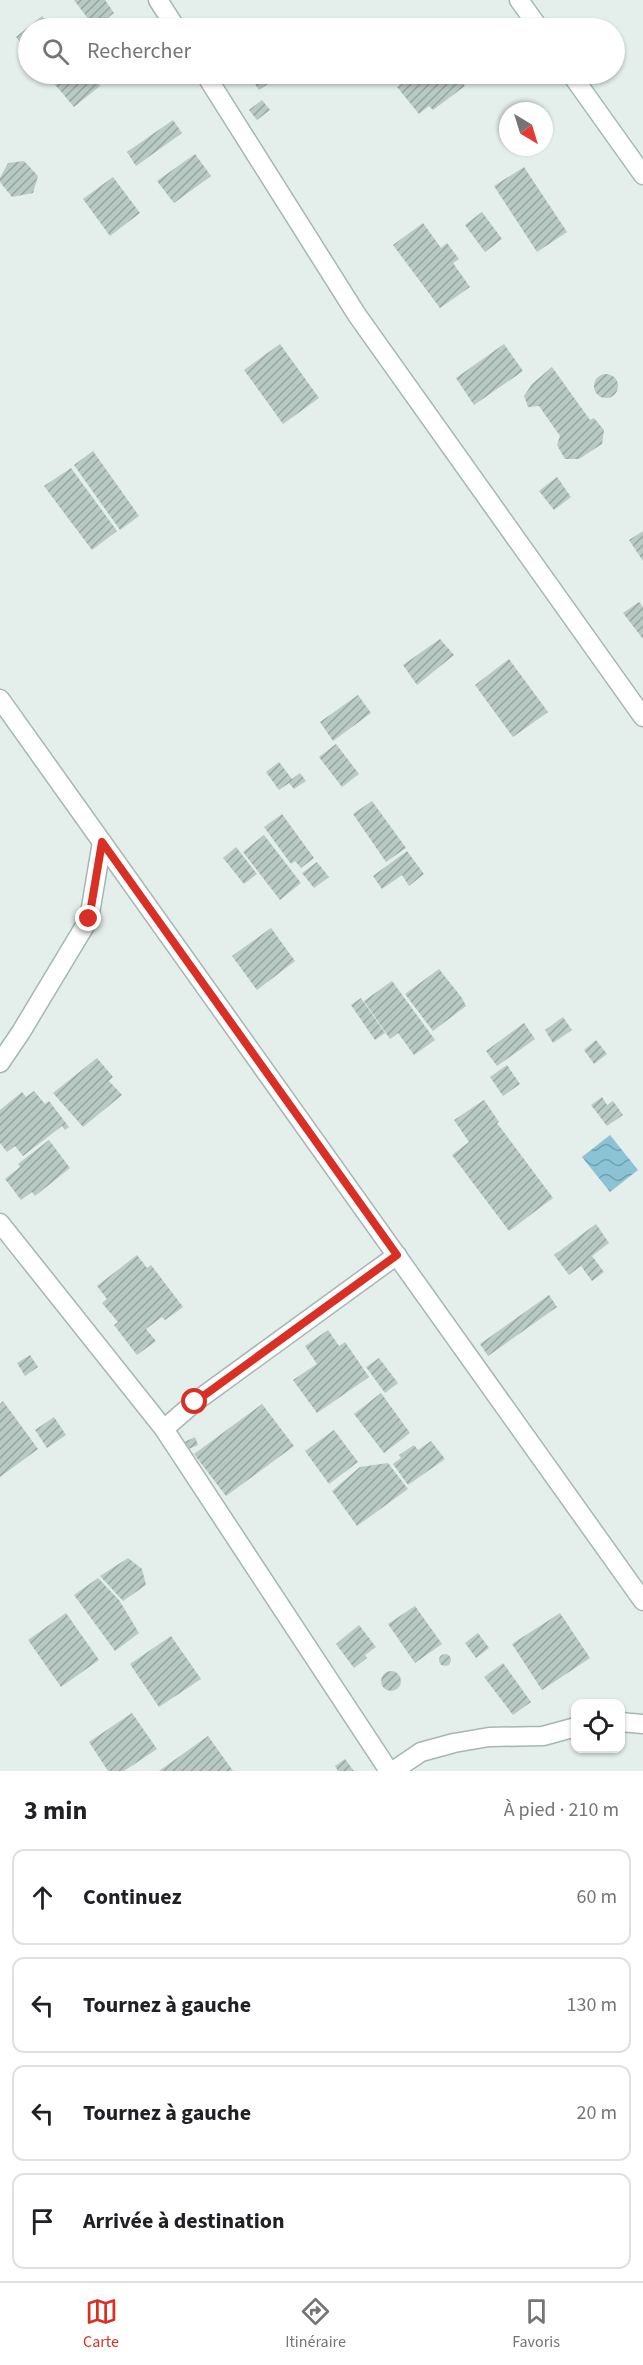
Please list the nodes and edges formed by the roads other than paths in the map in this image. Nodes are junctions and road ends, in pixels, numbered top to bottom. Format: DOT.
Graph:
graph roads {
  1 [pos="158,0"];
  2 [pos="519,0"];
  3 [pos="170,18"];
  4 [pos="532,18"];
  5 [pos="211,84"];
  6 [pos="578,84"];
  7 [pos="643,175"];
  8 [pos="0,699"];
  9 [pos="643,717"];
  10 [pos="102,842"];
  11 [pos="0,1063"];
  12 [pos="0,1223"];
  13 [pos="397,1255"];
  14 [pos="164,1429"];
  15 [pos="643,1601"];
  16 [pos="625,1722"];
  17 [pos="643,1724"];
  18 [pos="571,1728"];
  19 [pos="391,1771"];
  1 -- 3 [label="street"];
  2 -- 4 [label="street"];
  5 -- 9 [label="street"];
  6 -- 7 [label="street"];
  8 -- 10 [label="street"];
  10 -- 11 [label="street"];
  10 -- 13 [label="street"];
  12 -- 14 [label="street"];
  13 -- 14 [label="street"];
  13 -- 15 [label="street"];
  14 -- 19 [label="street"];
  16 -- 17 [label="street"];
  18 -- 19 [label="street"];
}
